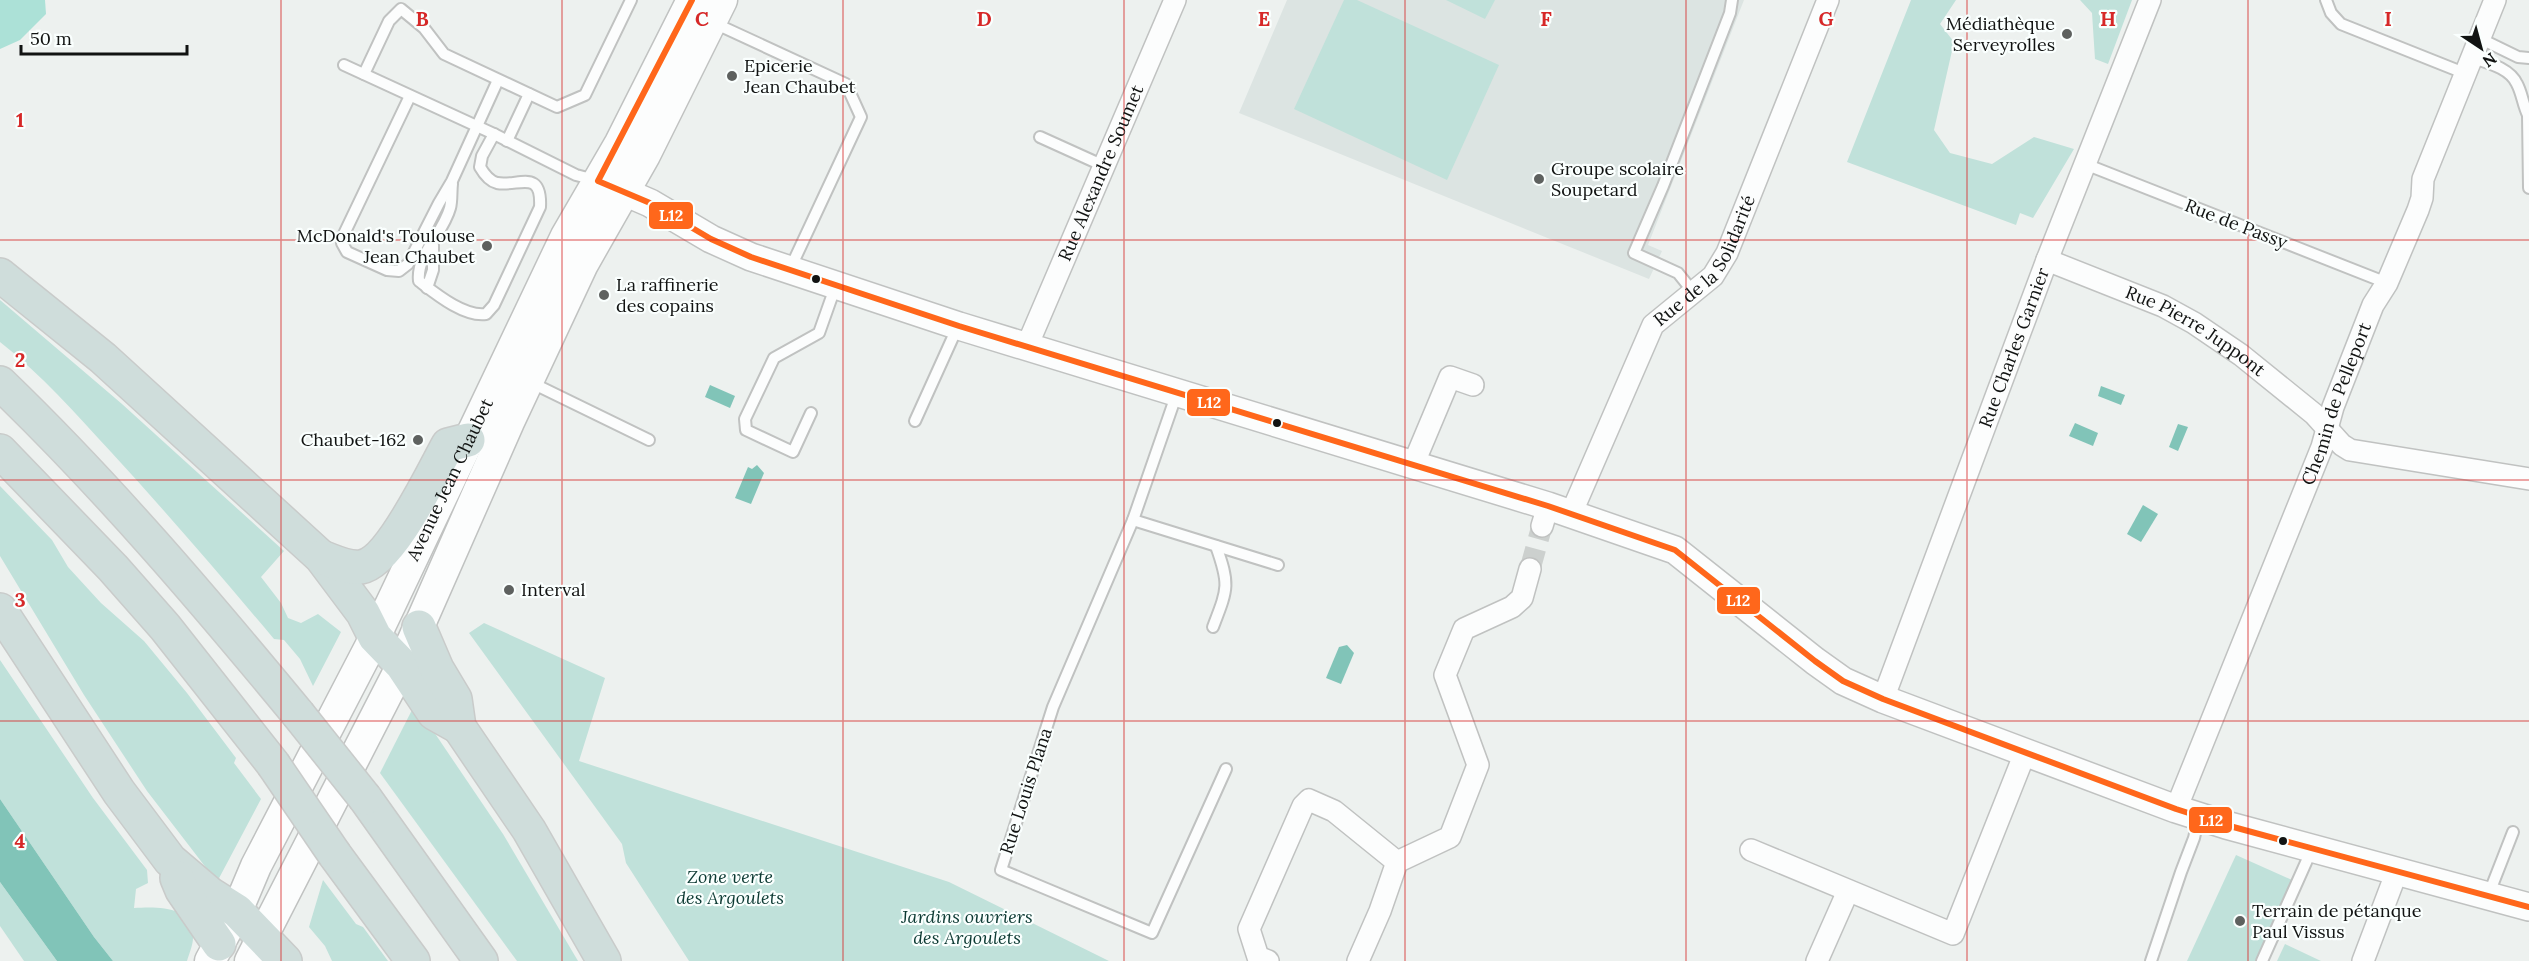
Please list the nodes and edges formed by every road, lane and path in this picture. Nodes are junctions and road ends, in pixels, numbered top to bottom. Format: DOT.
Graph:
graph roads {
  1 [pos="631,0"];
  2 [pos="1175,0"];
  3 [pos="1732,0"];
  4 [pos="1828,0"];
  5 [pos="2150,0"];
  6 [pos="2326,0"];
  7 [pos="2495,0"];
  8 [pos="709,7"];
  9 [pos="2473,57"];
  10 [pos="2524,57"];
  11 [pos="344,65"];
  12 [pos="364,74"];
  13 [pos="2512,75"];
  14 [pos="498,80"];
  15 [pos="529,94"];
  16 [pos="410,96"];
  17 [pos="2528,114"];
  18 [pos="477,126"];
  19 [pos="494,134"];
  20 [pos="1040,137"];
  21 [pos="507,141"];
  22 [pos="2085,165"];
  23 [pos="1104,166"];
  24 [pos="452,181"];
  25 [pos="611,186"];
  26 [pos="2529,188"];
  27 [pos="2047,260"];
  28 [pos="789,270"];
  29 [pos="0,275"];
  30 [pos="2387,283"];
  31 [pos="837,284"];
  32 [pos="1694,293"];
  33 [pos="959,326"];
  34 [pos="1027,346"];
  35 [pos="529,382"];
  36 [pos="0,383"];
  37 [pos="1473,385"];
  38 [pos="1178,393"];
  39 [pos="811,412"];
  40 [pos="915,422"];
  41 [pos="2326,428"];
  42 [pos="468,440"];
  43 [pos="649,440"];
  44 [pos="0,451"];
  45 [pos="1413,465"];
  46 [pos="2529,479"];
  47 [pos="1554,515"];
  48 [pos="1133,520"];
  49 [pos="1216,546"];
  50 [pos="321,557"];
  51 [pos="1278,565"];
  52 [pos="1530,569"];
  53 [pos="0,610"];
  54 [pos="418,627"];
  55 [pos="1213,627"];
  56 [pos="375,637"];
  57 [pos="402,665"];
  58 [pos="1883,699"];
  59 [pos="459,727"];
  60 [pos="2025,753"];
  61 [pos="1226,769"];
  62 [pos="2187,812"];
  63 [pos="2513,832"];
  64 [pos="2312,848"];
  65 [pos="1751,850"];
  66 [pos="170,860"];
  67 [pos="1397,862"];
  68 [pos="2397,871"];
  69 [pos="1848,891"];
  70 [pos="2488,896"];
  71 [pos="2529,907"];
  72 [pos="237,911"];
  73 [pos="256,949"];
  74 [pos="214,952"];
  75 [pos="285,961"];
  76 [pos="413,961"];
  77 [pos="481,961"];
  78 [pos="604,961"];
  79 [pos="1268,961"];
  80 [pos="1358,961"];
  81 [pos="1817,961"];
  82 [pos="2151,961"];
  83 [pos="2262,961"];
  84 [pos="2363,961"];
  1 -- 15 [label="lane"];
  2 -- 23 [label="street, Rue Alexandre Soumet"];
  3 -- 32 [label="lane"];
  4 -- 32 [label="street, Rue de la Solidarité"];
  5 -- 22 [label="street, Rue Charles Garnier"];
  6 -- 9 [label="lane"];
  7 -- 9 [label="street, Chemin de Pelleport"];
  8 -- 25 [label="main road, Avenue Jean Chaubet"];
  8 -- 28 [label="lane"];
  9 -- 10 [label="lane"];
  9 -- 13 [label="lane"];
  9 -- 30 [label="street, Chemin de Pelleport"];
  10 -- 13 [label="lane"];
  11 -- 12 [label="lane"];
  12 -- 14 [label="lane"];
  12 -- 16 [label="lane"];
  13 -- 17 [label="lane"];
  14 -- 15 [label="lane"];
  14 -- 18 [label="lane"];
  15 -- 21 [label="lane"];
  16 -- 18 [label="lane"];
  16 -- 24 [label="lane"];
  17 -- 26 [label="lane"];
  18 -- 19 [label="lane"];
  18 -- 24 [label="lane"];
  19 -- 21 [label="lane"];
  19 -- 24 [label="lane"];
  20 -- 23 [label="lane"];
  21 -- 25 [label="lane"];
  22 -- 27 [label="street, Rue Charles Garnier"];
  22 -- 30 [label="lane, Rue de Passy"];
  23 -- 34 [label="street, Rue Alexandre Soumet"];
  25 -- 28 [label="street"];
  25 -- 35 [label="main road, Avenue Jean Chaubet"];
  25 -- 42 [label="main road, Avenue Jean Chaubet"];
  27 -- 41 [label="street, Rue Pierre Juppont"];
  27 -- 58 [label="street, Rue Charles Garnier"];
  28 -- 31 [label="street"];
  29 -- 50 [label="highway"];
  30 -- 41 [label="street, Chemin de Pelleport"];
  31 -- 33 [label="street"];
  31 -- 39 [label="lane"];
  32 -- 47 [label="street, Rue de la Solidarité"];
  33 -- 34 [label="street"];
  33 -- 40 [label="lane"];
  34 -- 38 [label="street"];
  35 -- 43 [label="lane"];
  35 -- 54 [label="main road, Avenue Jean Chaubet"];
  36 -- 77 [label="highway, bridge"];
  37 -- 45 [label="street"];
  38 -- 45 [label="street"];
  38 -- 48 [label="lane, Rue Louis Plana"];
  41 -- 46 [label="street, Rue Pierre Juppont"];
  41 -- 62 [label="street, Chemin de Pelleport"];
  42 -- 50 [label="highway"];
  42 -- 56 [label="main road, Avenue Jean Chaubet"];
  44 -- 76 [label="highway, bridge"];
  45 -- 47 [label="street"];
  47 -- 58 [label="street"];
  48 -- 49 [label="lane"];
  48 -- 61 [label="lane, Rue Louis Plana"];
  49 -- 51 [label="lane"];
  49 -- 55 [label="lane"];
  50 -- 56 [label="highway"];
  52 -- 67 [label="street"];
  53 -- 66 [label="highway"];
  54 -- 57 [label="main road, Avenue Jean Chaubet"];
  54 -- 59 [label="highway"];
  56 -- 57 [label="highway"];
  56 -- 72 [label="main road, Avenue Jean Chaubet"];
  57 -- 59 [label="highway"];
  57 -- 73 [label="main road, Avenue Jean Chaubet"];
  58 -- 60 [label="street"];
  59 -- 78 [label="highway"];
  60 -- 62 [label="street"];
  60 -- 69 [label="street"];
  62 -- 64 [label="street"];
  62 -- 82 [label="lane"];
  63 -- 70 [label="lane"];
  64 -- 68 [label="street"];
  64 -- 83 [label="lane"];
  65 -- 69 [label="street"];
  66 -- 72 [label="highway"];
  66 -- 74 [label="highway"];
  67 -- 79 [label="street"];
  67 -- 80 [label="street"];
  68 -- 70 [label="street"];
  68 -- 84 [label="street"];
  69 -- 81 [label="street"];
  70 -- 71 [label="street"];
  72 -- 73 [label="highway"];
  72 -- 74 [label="main road, Avenue Jean Chaubet"];
  73 -- 75 [label="highway"];
}
